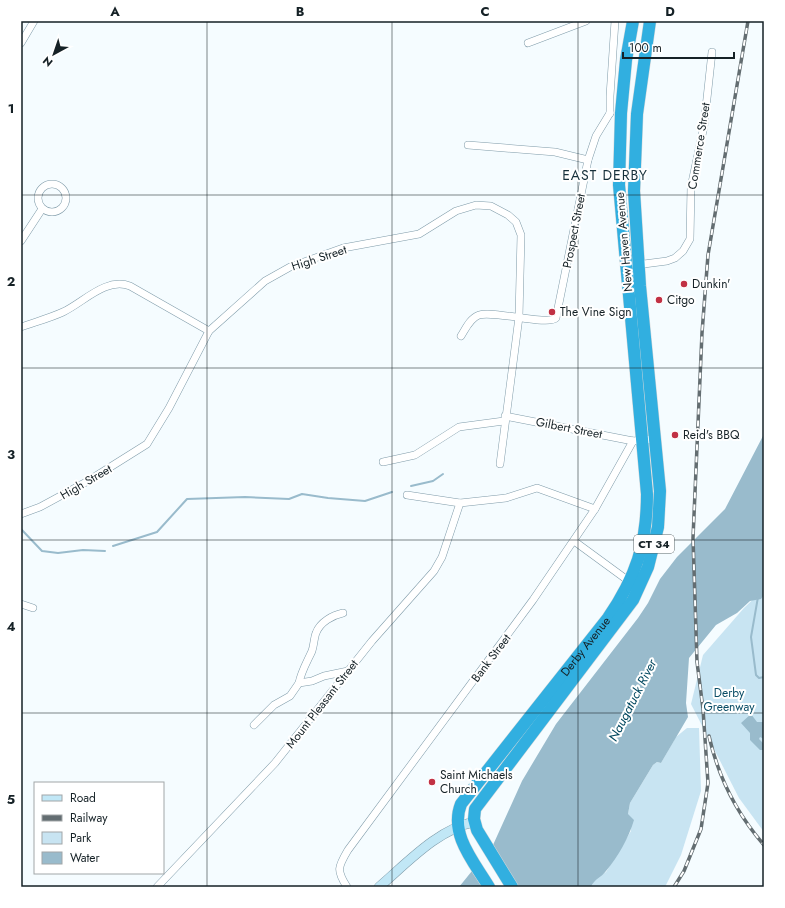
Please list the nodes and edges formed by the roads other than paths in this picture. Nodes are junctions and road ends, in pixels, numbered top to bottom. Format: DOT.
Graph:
graph roads {
  1 [pos="34,21"];
  2 [pos="586,21"];
  3 [pos="615,21"];
  4 [pos="633,21"];
  5 [pos="650,21"];
  6 [pos="528,42"];
  7 [pos="21,43"];
  8 [pos="712,52"];
  9 [pos="616,113"];
  10 [pos="637,114"];
  11 [pos="468,145"];
  12 [pos="588,160"];
  13 [pos="42,209"];
  14 [pos="21,242"];
  15 [pos="633,265"];
  16 [pos="519,317"];
  17 [pos="21,327"];
  18 [pos="209,331"];
  19 [pos="461,336"];
  20 [pos="505,419"];
  21 [pos="654,439"];
  22 [pos="637,440"];
  23 [pos="383,462"];
  24 [pos="500,464"];
  25 [pos="407,495"];
  26 [pos="460,503"];
  27 [pos="595,509"];
  28 [pos="21,514"];
  29 [pos="574,541"];
  30 [pos="630,582"];
  31 [pos="21,604"];
  32 [pos="33,608"];
  33 [pos="343,613"];
  34 [pos="603,633"];
  35 [pos="348,671"];
  36 [pos="299,683"];
  37 [pos="254,724"];
  38 [pos="530,725"];
  39 [pos="474,822"];
  40 [pos="458,826"];
  41 [pos="158,887"];
  42 [pos="347,887"];
  43 [pos="379,887"];
  44 [pos="489,887"];
  45 [pos="512,887"];
  1 -- 7 [label="street"];
  2 -- 6 [label="street"];
  3 -- 9 [label="street"];
  4 -- 9 [label="highway, New Haven Avenue / CT 34"];
  5 -- 10 [label="highway, New Haven Avenue / CT 34"];
  8 -- 15 [label="street, Commerce Street"];
  9 -- 10 [label="street"];
  9 -- 12 [label="street, Prospect Street"];
  9 -- 15 [label="highway, New Haven Avenue / CT 34"];
  10 -- 15 [label="highway, New Haven Avenue / CT 34"];
  11 -- 12 [label="street"];
  12 -- 16 [label="street, Prospect Street"];
  13 -- 13 [label="street"];
  13 -- 14 [label="street"];
  15 -- 21 [label="highway, New Haven Avenue / CT 34"];
  15 -- 22 [label="highway, New Haven Avenue / CT 34"];
  16 -- 18 [label="street, High Street"];
  16 -- 19 [label="street, Prospect Street"];
  16 -- 20 [label="street, High Street"];
  17 -- 18 [label="street"];
  18 -- 28 [label="street, High Street"];
  20 -- 22 [label="street, Gilbert Street"];
  20 -- 23 [label="street, Gilbert Street"];
  20 -- 24 [label="street, High Street"];
  21 -- 22 [label="street"];
  21 -- 34 [label="highway, Derby Avenue / CT 34"];
  22 -- 27 [label="street, Bank Street"];
  22 -- 30 [label="highway, Derby Avenue / CT 34"];
  25 -- 26 [label="street"];
  26 -- 27 [label="street"];
  26 -- 35 [label="street, Mount Pleasant Street"];
  27 -- 29 [label="street, Bank Street"];
  29 -- 30 [label="street"];
  29 -- 42 [label="street, Bank Street"];
  30 -- 34 [label="highway, Derby Avenue / CT 34"];
  31 -- 32 [label="street"];
  33 -- 36 [label="street"];
  34 -- 38 [label="highway, Derby Avenue / CT 34"];
  35 -- 36 [label="street"];
  35 -- 41 [label="street, Mount Pleasant Street"];
  36 -- 37 [label="street"];
  38 -- 39 [label="highway, Derby Avenue / CT 34"];
  38 -- 40 [label="highway, Derby Avenue / CT 34"];
  39 -- 40 [label="main road"];
  39 -- 45 [label="highway"];
  40 -- 43 [label="main road"];
  40 -- 44 [label="highway, CT 34"];
}
